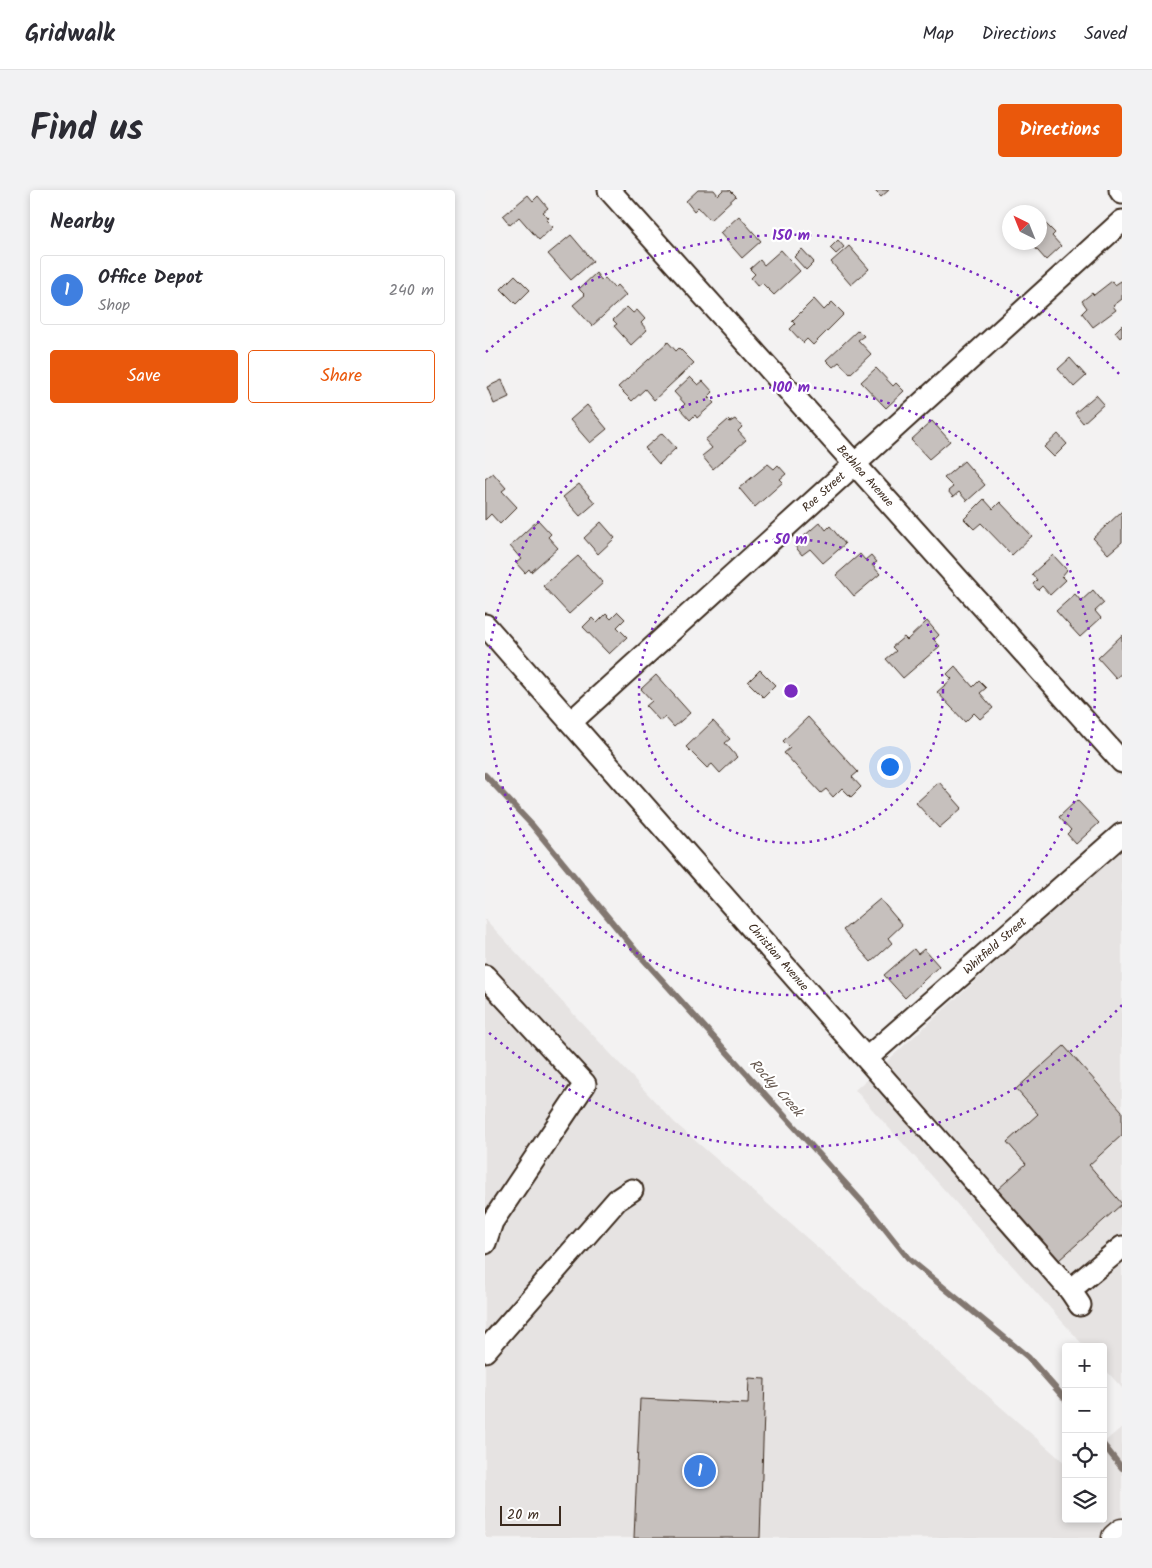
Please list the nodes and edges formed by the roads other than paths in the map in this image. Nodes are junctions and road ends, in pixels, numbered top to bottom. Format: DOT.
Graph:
graph roads {
  1 [pos="609,190"];
  2 [pos="1122,221"];
  3 [pos="854,464"];
  4 [pos="485,625"];
  5 [pos="571,722"];
  6 [pos="1122,762"];
  7 [pos="1122,834"];
  8 [pos="485,976"];
  9 [pos="867,1058"];
  10 [pos="632,1190"];
  11 [pos="489,1213"];
  12 [pos="485,1243"];
  13 [pos="1122,1247"];
  14 [pos="485,1351"];
  15 [pos="1122,1533"];
  16 [pos="1116,1538"];
  1 -- 3 [label="street, Bethlea Avenue"];
  2 -- 3 [label="street, Roe Street"];
  3 -- 5 [label="street, Roe Street"];
  3 -- 6 [label="street, Bethlea Avenue"];
  4 -- 5 [label="street, Christian Avenue"];
  5 -- 9 [label="street, Christian Avenue"];
  7 -- 9 [label="street, Whitfield Street"];
  8 -- 11 [label="street"];
  9 -- 13 [label="street, Christian Avenue"];
  10 -- 14 [label="street"];
  11 -- 12 [label="street"];
  15 -- 16 [label="main road"];
}
